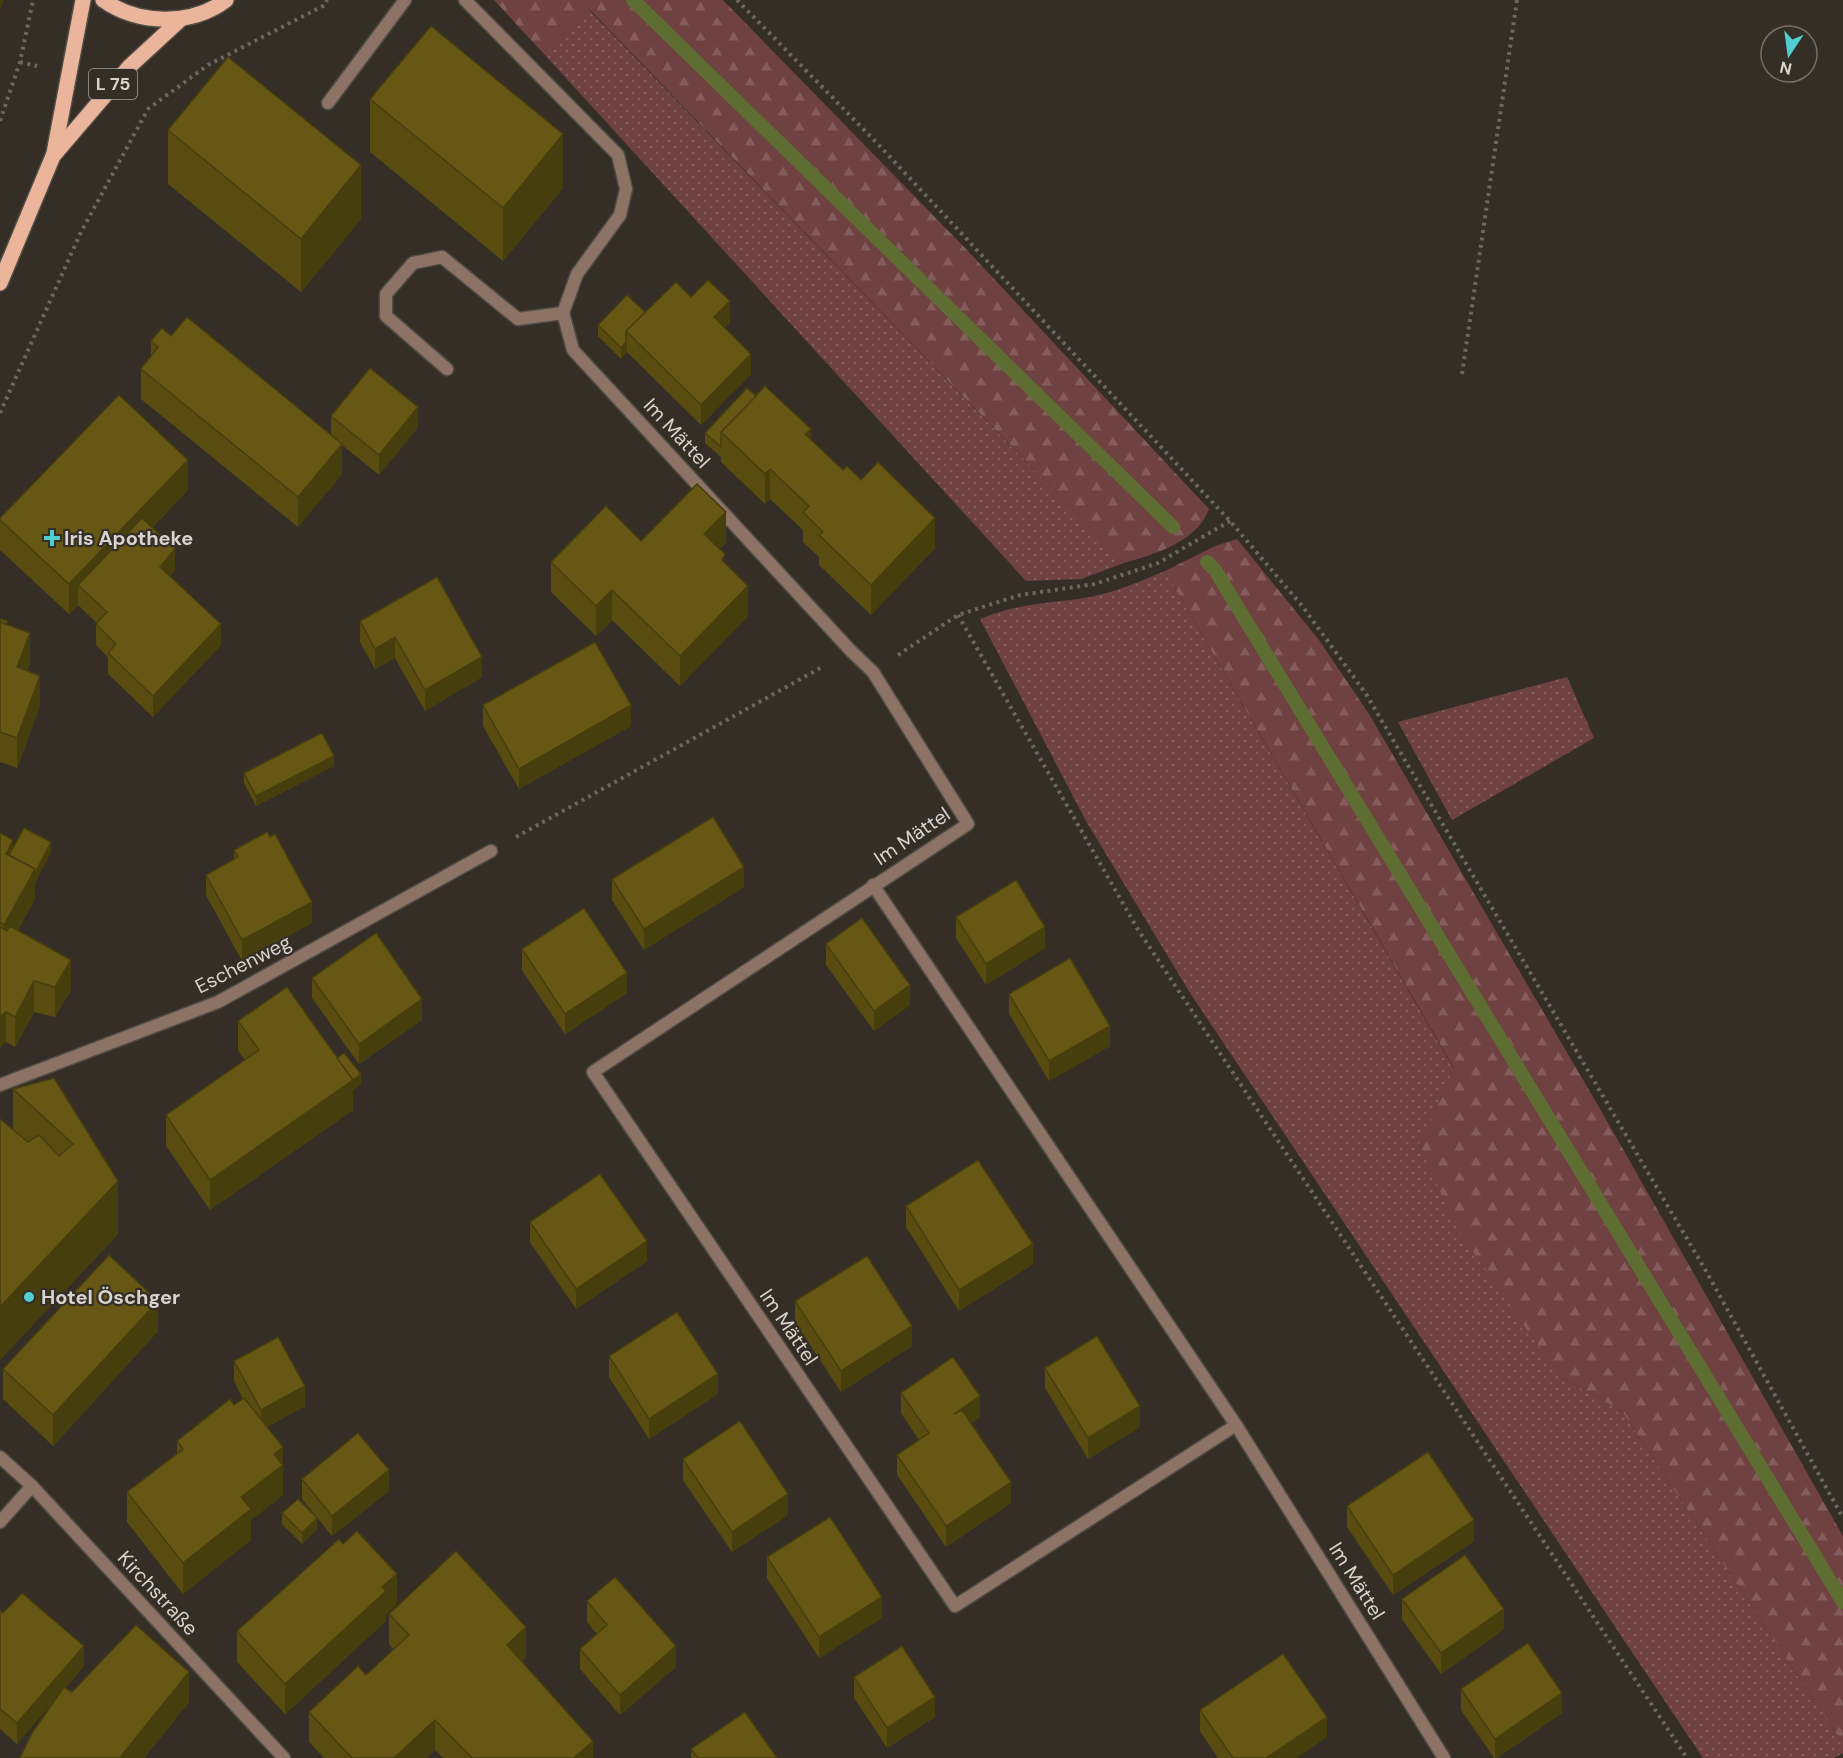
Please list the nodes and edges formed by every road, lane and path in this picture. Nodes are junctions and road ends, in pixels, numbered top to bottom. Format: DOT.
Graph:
graph roads {
  1 [pos="33,0"];
  2 [pos="83,0"];
  3 [pos="103,0"];
  4 [pos="226,0"];
  5 [pos="327,0"];
  6 [pos="405,0"];
  7 [pos="465,0"];
  8 [pos="737,0"];
  9 [pos="1517,0"];
  10 [pos="181,19"];
  11 [pos="328,103"];
  12 [pos="0,121"];
  13 [pos="53,156"];
  14 [pos="0,283"];
  15 [pos="563,314"];
  16 [pos="447,369"];
  17 [pos="1462,374"];
  18 [pos="0,413"];
  19 [pos="1230,521"];
  20 [pos="958,615"];
  21 [pos="851,651"];
  22 [pos="873,672"];
  23 [pos="491,851"];
  24 [pos="873,885"];
  25 [pos="0,1085"];
  26 [pos="1236,1425"];
  27 [pos="0,1457"];
  28 [pos="32,1486"];
  29 [pos="1843,1518"];
  30 [pos="0,1522"];
  31 [pos="284,1758"];
  32 [pos="1444,1758"];
  33 [pos="1687,1758"];
  1 -- 12 [label="path"];
  2 -- 13 [label="main road, L 75"];
  3 -- 10 [label="main road, L 75"];
  4 -- 10 [label="main road, L 75"];
  5 -- 18 [label="path"];
  6 -- 11 [label="street"];
  7 -- 15 [label="street"];
  8 -- 19 [label="path"];
  9 -- 17 [label="path"];
  10 -- 13 [label="main road, L 75"];
  13 -- 14 [label="main road, L 75"];
  15 -- 16 [label="street"];
  15 -- 21 [label="street, Im Mättel"];
  19 -- 20 [label="path"];
  19 -- 29 [label="path"];
  20 -- 22 [label="path"];
  20 -- 33 [label="path"];
  21 -- 22 [label="street, Im Mättel"];
  21 -- 23 [label="path"];
  22 -- 24 [label="street, Im Mättel"];
  23 -- 25 [label="street, Eschenweg"];
  24 -- 26 [label="street, Im Mättel"];
  24 -- 26 [label="street, Im Mättel"];
  26 -- 32 [label="street, Im Mättel"];
  27 -- 28 [label="street, Kirchstraße"];
  28 -- 30 [label="street"];
  28 -- 31 [label="street, Kirchstraße"];
}
